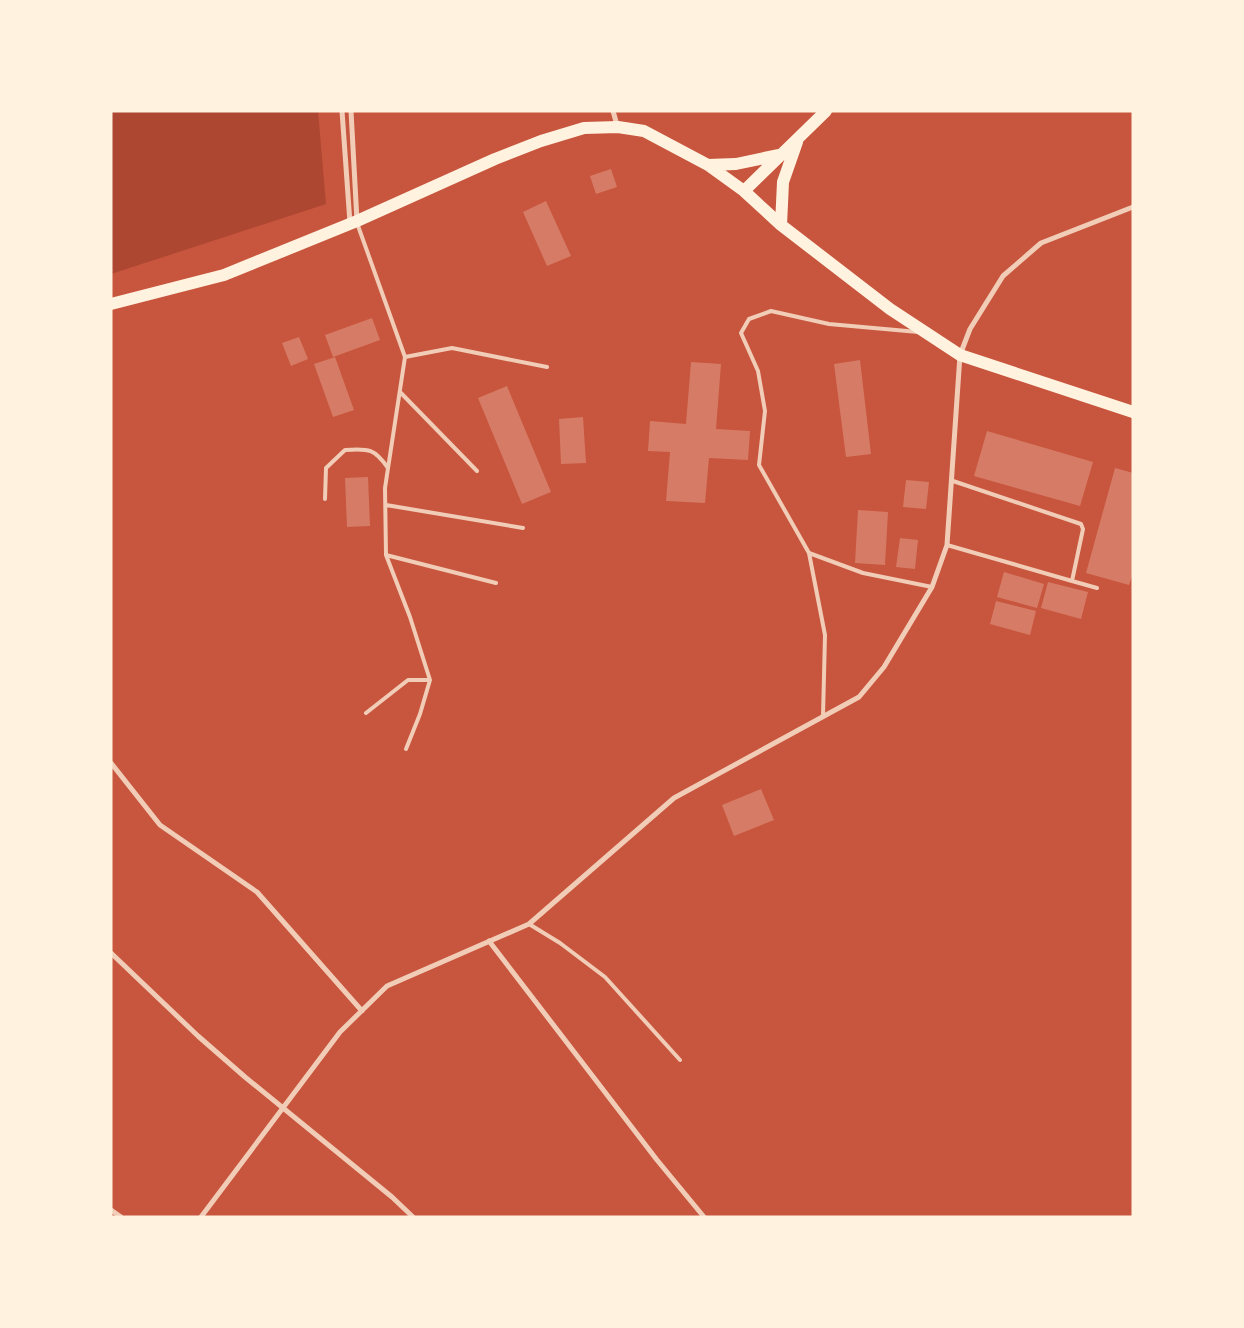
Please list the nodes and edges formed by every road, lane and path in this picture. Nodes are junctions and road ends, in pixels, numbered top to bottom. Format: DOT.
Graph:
graph roads {
  1 [pos="342,111"];
  2 [pos="351,111"];
  3 [pos="613,111"];
  4 [pos="826,111"];
  5 [pos="618,127"];
  6 [pos="798,140"];
  7 [pos="783,154"];
  8 [pos="708,165"];
  9 [pos="744,191"];
  10 [pos="1133,207"];
  11 [pos="353,223"];
  12 [pos="781,225"];
  13 [pos="111,304"];
  14 [pos="923,332"];
  15 [pos="960,355"];
  16 [pos="405,357"];
  17 [pos="547,367"];
  18 [pos="400,392"];
  19 [pos="1133,412"];
  20 [pos="388,468"];
  21 [pos="477,471"];
  22 [pos="953,481"];
  23 [pos="325,499"];
  24 [pos="386,505"];
  25 [pos="523,528"];
  26 [pos="947,546"];
  27 [pos="809,553"];
  28 [pos="386,555"];
  29 [pos="1072,581"];
  30 [pos="496,583"];
  31 [pos="932,587"];
  32 [pos="1097,588"];
  33 [pos="430,680"];
  34 [pos="366,713"];
  35 [pos="823,716"];
  36 [pos="406,749"];
  37 [pos="111,763"];
  38 [pos="529,924"];
  39 [pos="489,941"];
  40 [pos="111,953"];
  41 [pos="362,1011"];
  42 [pos="680,1060"];
  43 [pos="282,1107"];
  44 [pos="111,1210"];
  45 [pos="121,1217"];
  46 [pos="201,1217"];
  47 [pos="412,1217"];
  48 [pos="704,1217"];
  1 -- 11 [label="street"];
  2 -- 11 [label="street"];
  3 -- 5 [label="street"];
  4 -- 6 [label="main road"];
  5 -- 8 [label="main road"];
  5 -- 11 [label="main road"];
  6 -- 7 [label="main road"];
  6 -- 12 [label="main road"];
  7 -- 8 [label="main road"];
  7 -- 9 [label="main road"];
  8 -- 9 [label="main road"];
  9 -- 12 [label="main road"];
  10 -- 15 [label="street"];
  11 -- 13 [label="main road"];
  11 -- 16 [label="lane"];
  12 -- 14 [label="main road"];
  14 -- 15 [label="main road"];
  14 -- 27 [label="lane"];
  15 -- 19 [label="main road"];
  15 -- 22 [label="street"];
  16 -- 17 [label="lane"];
  16 -- 18 [label="lane"];
  18 -- 20 [label="lane"];
  18 -- 21 [label="lane"];
  20 -- 23 [label="lane"];
  20 -- 24 [label="lane"];
  22 -- 26 [label="street"];
  22 -- 29 [label="lane"];
  24 -- 25 [label="lane"];
  24 -- 28 [label="lane"];
  26 -- 29 [label="lane"];
  26 -- 31 [label="street"];
  27 -- 31 [label="lane"];
  27 -- 35 [label="lane"];
  28 -- 30 [label="lane"];
  28 -- 33 [label="lane"];
  29 -- 32 [label="lane"];
  31 -- 35 [label="street"];
  33 -- 34 [label="lane"];
  33 -- 36 [label="lane"];
  35 -- 38 [label="street"];
  37 -- 41 [label="street"];
  38 -- 39 [label="street"];
  38 -- 42 [label="lane"];
  39 -- 41 [label="street"];
  39 -- 48 [label="street"];
  40 -- 43 [label="street"];
  41 -- 43 [label="street"];
  43 -- 46 [label="street"];
  43 -- 47 [label="street"];
  44 -- 45 [label="street"];
}
